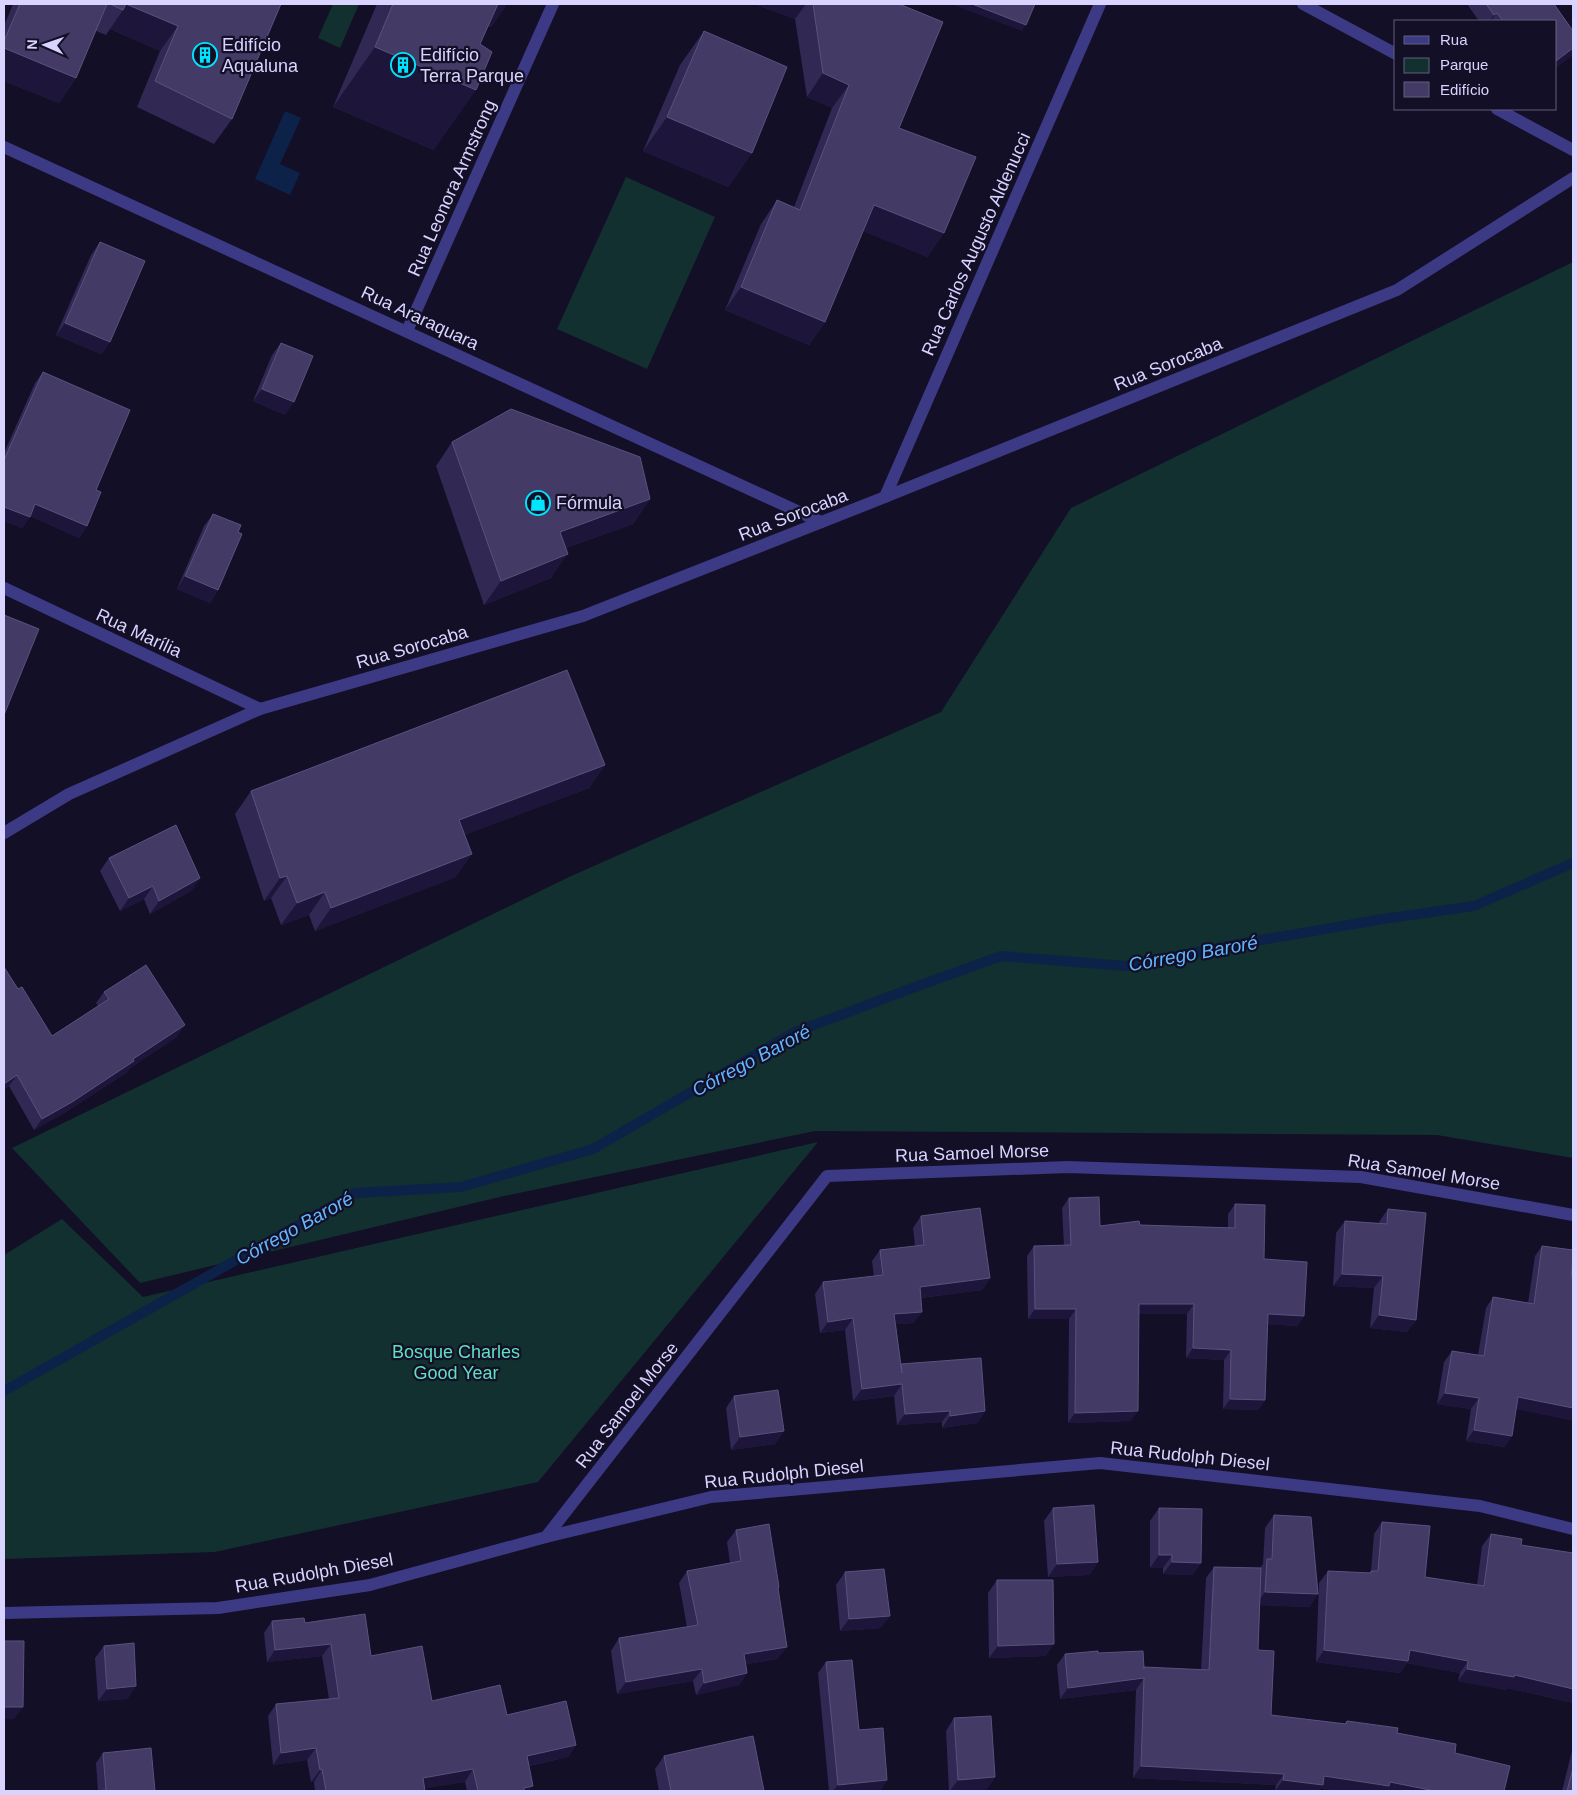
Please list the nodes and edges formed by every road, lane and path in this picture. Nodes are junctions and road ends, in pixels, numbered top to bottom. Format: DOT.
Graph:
graph roads {
  1 [pos="553,4"];
  2 [pos="1100,4"];
  3 [pos="1303,4"];
  4 [pos="1394,53"];
  5 [pos="1499,110"];
  6 [pos="4,147"];
  7 [pos="1573,150"];
  8 [pos="1573,178"];
  9 [pos="407,331"];
  10 [pos="885,497"];
  11 [pos="821,522"];
  12 [pos="4,588"];
  13 [pos="260,709"];
  14 [pos="4,834"];
  15 [pos="1573,1215"];
  16 [pos="1573,1529"];
  17 [pos="546,1537"];
  18 [pos="4,1613"];
  1 -- 9 [label="street, Rua Leonora Armstrong"];
  2 -- 10 [label="street, Rua Carlos Augusto Aldenucci"];
  3 -- 4 [label="street"];
  5 -- 7 [label="street"];
  6 -- 9 [label="street, Rua Araraquara"];
  8 -- 10 [label="street, Rua Sorocaba"];
  9 -- 11 [label="street, Rua Araraquara"];
  10 -- 11 [label="street, Rua Sorocaba"];
  11 -- 13 [label="street, Rua Sorocaba"];
  12 -- 13 [label="street, Rua Marília"];
  13 -- 14 [label="street, Rua Sorocaba"];
  15 -- 17 [label="street, Rua Samoel Morse"];
  16 -- 17 [label="street, Rua Rudolph Diesel"];
  17 -- 18 [label="street, Rua Rudolph Diesel"];
}
